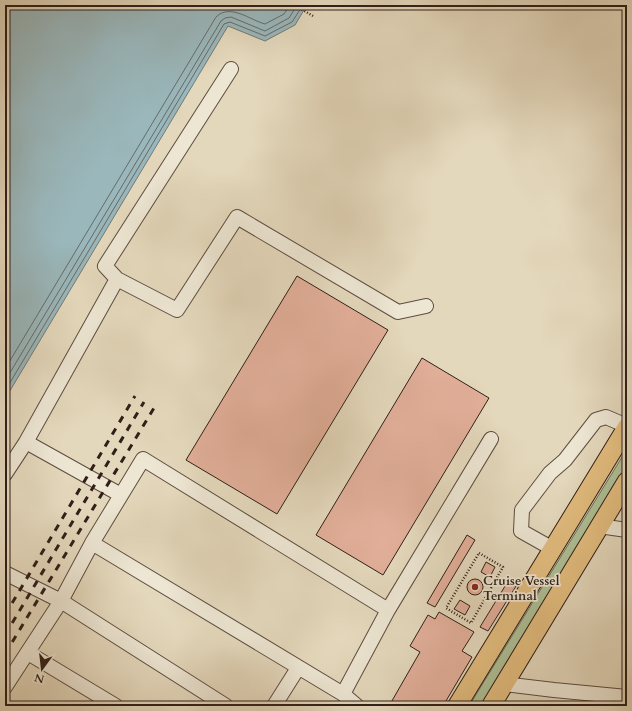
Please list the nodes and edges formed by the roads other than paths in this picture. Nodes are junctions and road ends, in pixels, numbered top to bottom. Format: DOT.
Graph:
graph roads {
  1 [pos="231,69"];
  2 [pos="117,279"];
  3 [pos="426,306"];
  4 [pos="627,427"];
  5 [pos="491,439"];
  6 [pos="26,442"];
  7 [pos="5,474"];
  8 [pos="627,480"];
  9 [pos="121,495"];
  10 [pos="599,526"];
  11 [pos="627,530"];
  12 [pos="92,543"];
  13 [pos="553,549"];
  14 [pos="5,573"];
  15 [pos="61,601"];
  16 [pos="388,610"];
  17 [pos="28,653"];
  18 [pos="298,668"];
  19 [pos="504,684"];
  20 [pos="5,687"];
  21 [pos="343,694"];
  22 [pos="627,697"];
  23 [pos="602,701"];
  24 [pos="116,706"];
  25 [pos="226,706"];
  26 [pos="274,706"];
  27 [pos="357,706"];
  28 [pos="457,706"];
  29 [pos="490,706"];
  1 -- 2 [label="street"];
  2 -- 3 [label="street"];
  2 -- 6 [label="street"];
  4 -- 13 [label="main road"];
  4 -- 13 [label="street"];
  5 -- 16 [label="street"];
  6 -- 7 [label="street"];
  6 -- 9 [label="street"];
  8 -- 10 [label="main road"];
  9 -- 12 [label="street"];
  9 -- 16 [label="street"];
  10 -- 11 [label="street"];
  10 -- 19 [label="main road"];
  12 -- 15 [label="street"];
  12 -- 18 [label="street"];
  13 -- 28 [label="main road"];
  14 -- 15 [label="street"];
  15 -- 17 [label="street"];
  15 -- 25 [label="street"];
  16 -- 21 [label="street"];
  17 -- 20 [label="street"];
  17 -- 24 [label="street"];
  18 -- 21 [label="street"];
  18 -- 26 [label="street"];
  19 -- 23 [label="street"];
  19 -- 29 [label="main road"];
  21 -- 27 [label="street"];
  22 -- 23 [label="street"];
}
